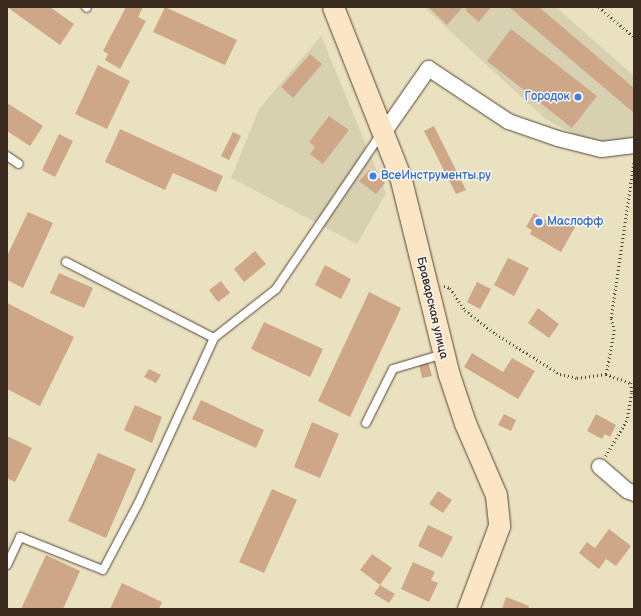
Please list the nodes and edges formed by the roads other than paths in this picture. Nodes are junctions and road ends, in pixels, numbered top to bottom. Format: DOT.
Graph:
graph roads {
  1 [pos="333,7"];
  2 [pos="384,130"];
  3 [pos="634,145"];
  4 [pos="7,156"];
  5 [pos="19,164"];
  6 [pos="66,262"];
  7 [pos="214,338"];
  8 [pos="443,354"];
  9 [pos="366,423"];
  10 [pos="599,466"];
  11 [pos="634,493"];
  12 [pos="7,565"];
  13 [pos="468,609"];
  1 -- 2 [label="main road, Браварская улица"];
  2 -- 3 [label="street"];
  2 -- 7 [label="lane"];
  2 -- 8 [label="main road, Браварская улица"];
  4 -- 5 [label="lane"];
  6 -- 7 [label="lane"];
  7 -- 12 [label="lane"];
  8 -- 9 [label="lane"];
  8 -- 13 [label="main road, Браварская улица"];
  10 -- 11 [label="street"];
}
